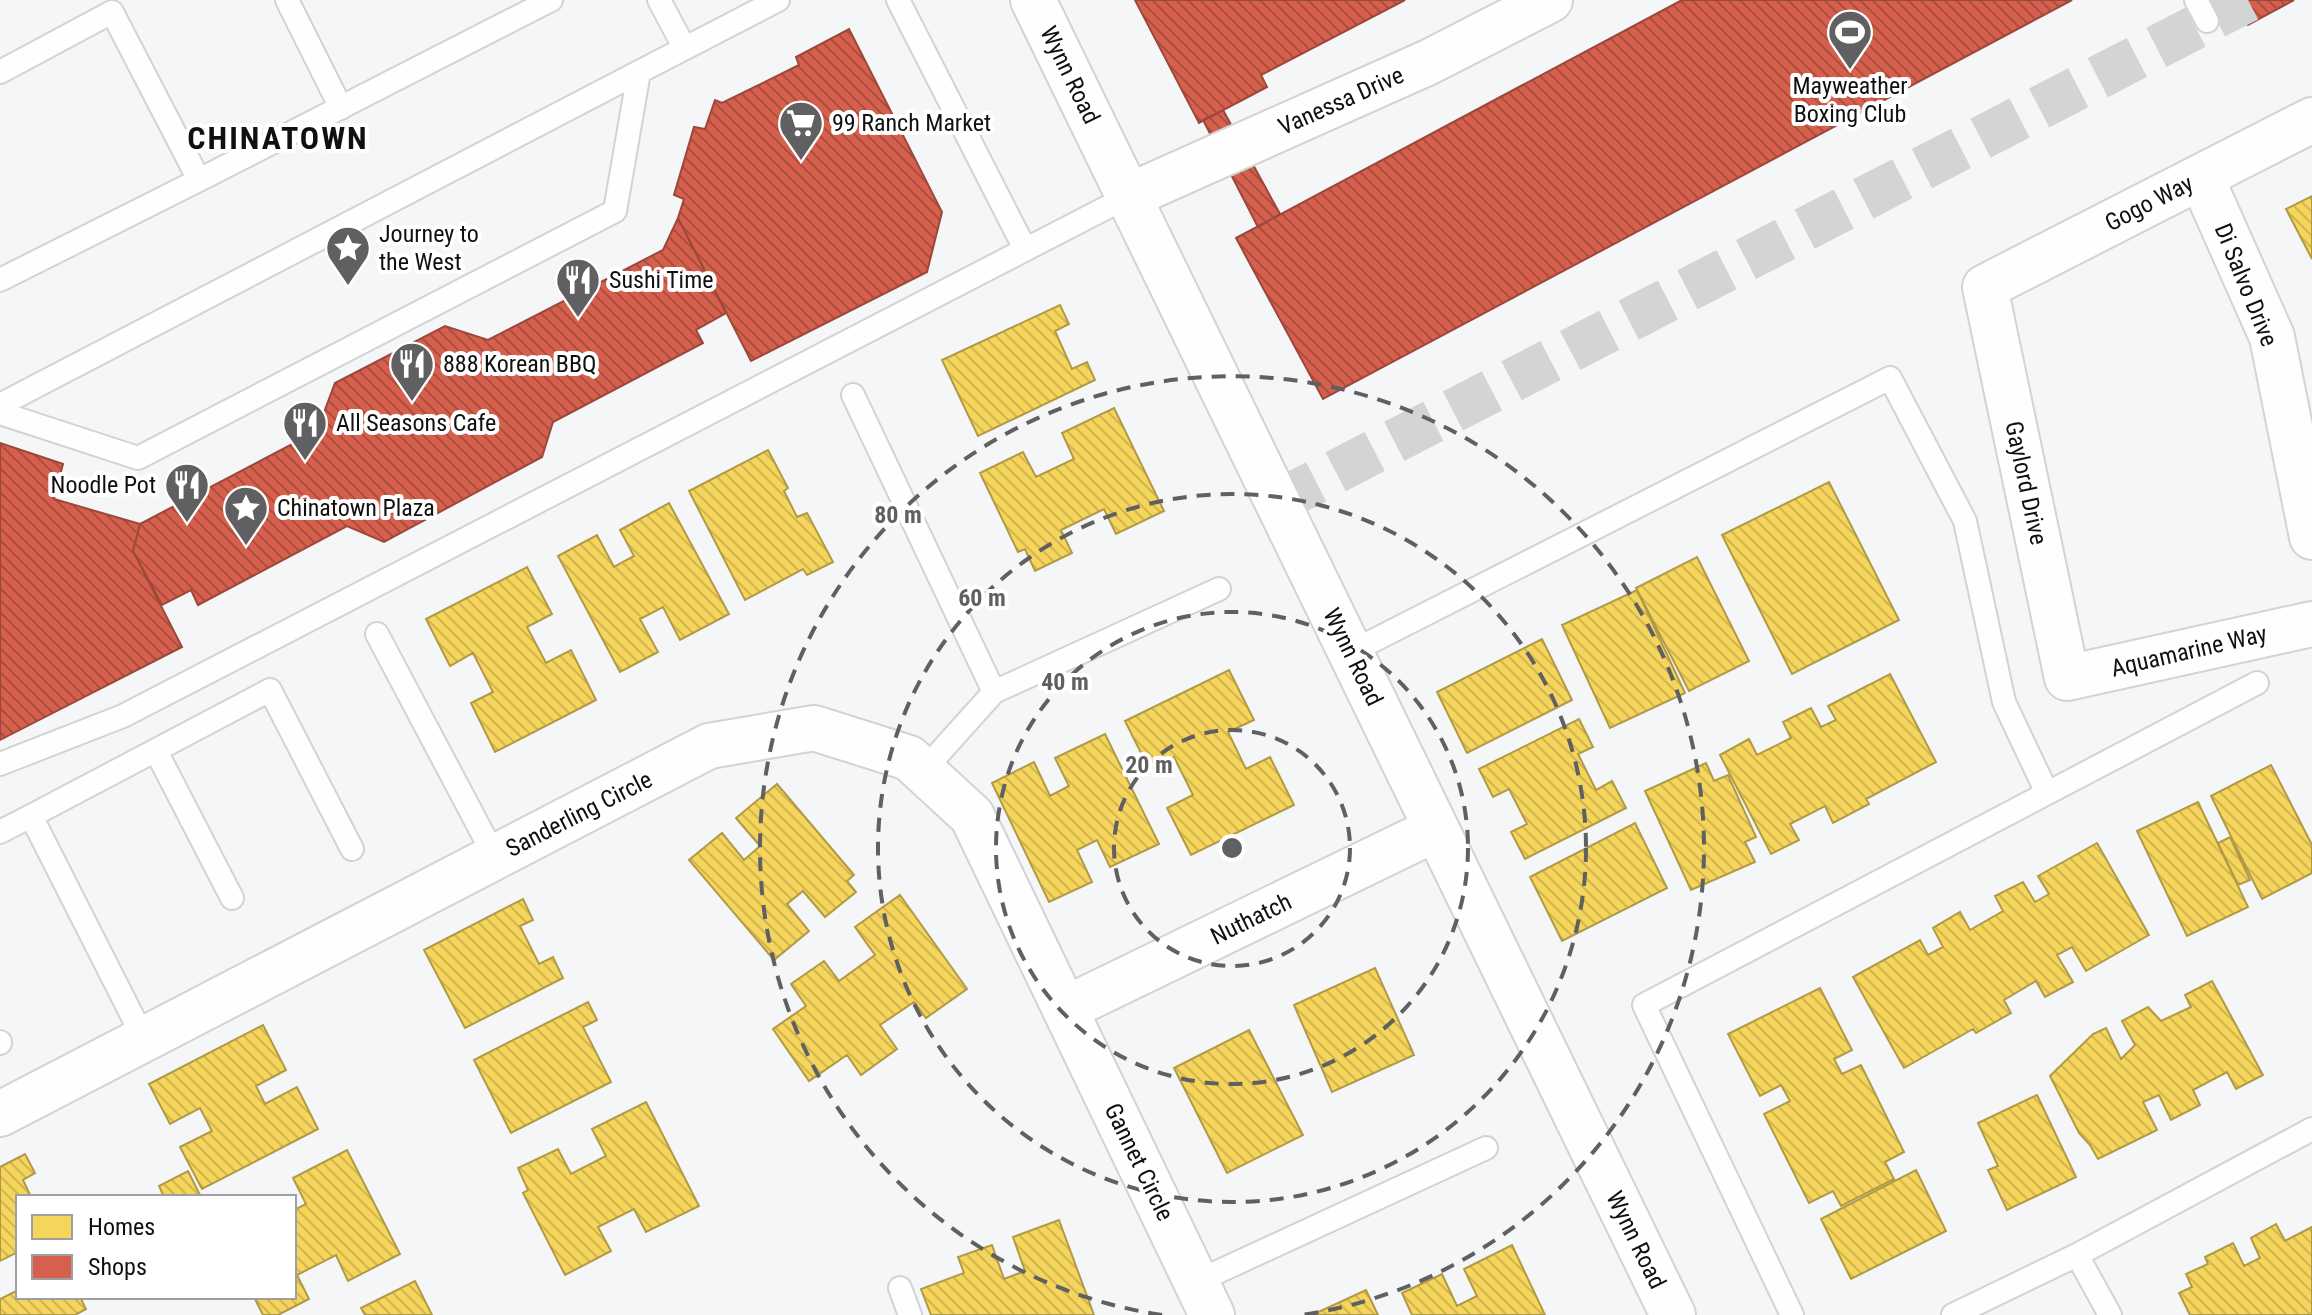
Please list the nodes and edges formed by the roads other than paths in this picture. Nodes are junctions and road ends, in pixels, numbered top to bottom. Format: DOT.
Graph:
graph roads {
  1 [pos="287,0"];
  2 [pos="551,0"];
  3 [pos="659,0"];
  4 [pos="778,0"];
  5 [pos="898,0"];
  6 [pos="1033,0"];
  7 [pos="1550,0"];
  8 [pos="2196,0"];
  9 [pos="2207,21"];
  10 [pos="684,47"];
  11 [pos="0,72"];
  12 [pos="639,72"];
  13 [pos="341,108"];
  14 [pos="2312,120"];
  15 [pos="2201,177"];
  16 [pos="199,180"];
  17 [pos="1129,196"];
  18 [pos="1025,249"];
  19 [pos="0,280"];
  20 [pos="1985,287"];
  21 [pos="853,395"];
  22 [pos="0,405"];
  23 [pos="0,413"];
  24 [pos="2308,494"];
  25 [pos="2312,537"];
  26 [pos="1219,589"];
  27 [pos="2312,624"];
  28 [pos="377,634"];
  29 [pos="1351,652"];
  30 [pos="2067,678"];
  31 [pos="2257,683"];
  32 [pos="994,692"];
  33 [pos="156,751"];
  34 [pos="0,764"];
  35 [pos="923,771"];
  36 [pos="2047,793"];
  37 [pos="31,816"];
  38 [pos="1436,829"];
  39 [pos="0,832"];
  40 [pos="352,849"];
  41 [pos="495,857"];
  42 [pos="232,898"];
  43 [pos="1065,1009"];
  44 [pos="144,1039"];
  45 [pos="0,1114"];
  46 [pos="2312,1129"];
  47 [pos="1486,1148"];
  48 [pos="2077,1255"];
  49 [pos="900,1288"];
  50 [pos="1204,1299"];
  51 [pos="910,1315"];
  52 [pos="1673,1315"];
  53 [pos="1792,1315"];
  54 [pos="1953,1315"];
  55 [pos="2110,1315"];
  1 -- 13 [label="lane"];
  2 -- 13 [label="lane"];
  3 -- 10 [label="lane"];
  4 -- 10 [label="lane"];
  5 -- 18 [label="lane"];
  6 -- 17 [label="street, Wynn Road"];
  7 -- 17 [label="street, Vanessa Drive"];
  8 -- 9 [label="lane"];
  10 -- 12 [label="lane"];
  11 -- 16 [label="lane"];
  12 -- 22 [label="lane"];
  12 -- 23 [label="lane"];
  13 -- 16 [label="lane"];
  14 -- 15 [label="street, Gogo Way"];
  15 -- 20 [label="street, Gogo Way"];
  15 -- 24 [label="street, Di Salvo Drive"];
  16 -- 19 [label="lane"];
  17 -- 18 [label="lane"];
  17 -- 29 [label="street, Wynn Road"];
  18 -- 34 [label="lane"];
  20 -- 30 [label="street, Gaylord Drive"];
  21 -- 32 [label="lane"];
  24 -- 25 [label="street, Di Salvo Drive"];
  26 -- 32 [label="lane"];
  27 -- 30 [label="street, Aquamarine Way"];
  28 -- 41 [label="lane"];
  29 -- 36 [label="lane"];
  29 -- 38 [label="street, Wynn Road"];
  31 -- 36 [label="lane"];
  32 -- 35 [label="lane"];
  33 -- 37 [label="lane"];
  33 -- 40 [label="lane"];
  33 -- 42 [label="lane"];
  35 -- 41 [label="street, Sanderling Circle"];
  35 -- 43 [label="street, Sanderling Circle"];
  36 -- 53 [label="lane"];
  37 -- 39 [label="lane"];
  37 -- 44 [label="lane"];
  38 -- 43 [label="street, Nuthatch"];
  38 -- 52 [label="street, Wynn Road"];
  41 -- 44 [label="street, Sanderling Circle"];
  43 -- 50 [label="street, Gannet Circle"];
  44 -- 45 [label="street, Sanderling Circle"];
  46 -- 48 [label="lane"];
  47 -- 50 [label="lane"];
  48 -- 54 [label="lane"];
  48 -- 55 [label="lane"];
  49 -- 51 [label="lane"];
}
